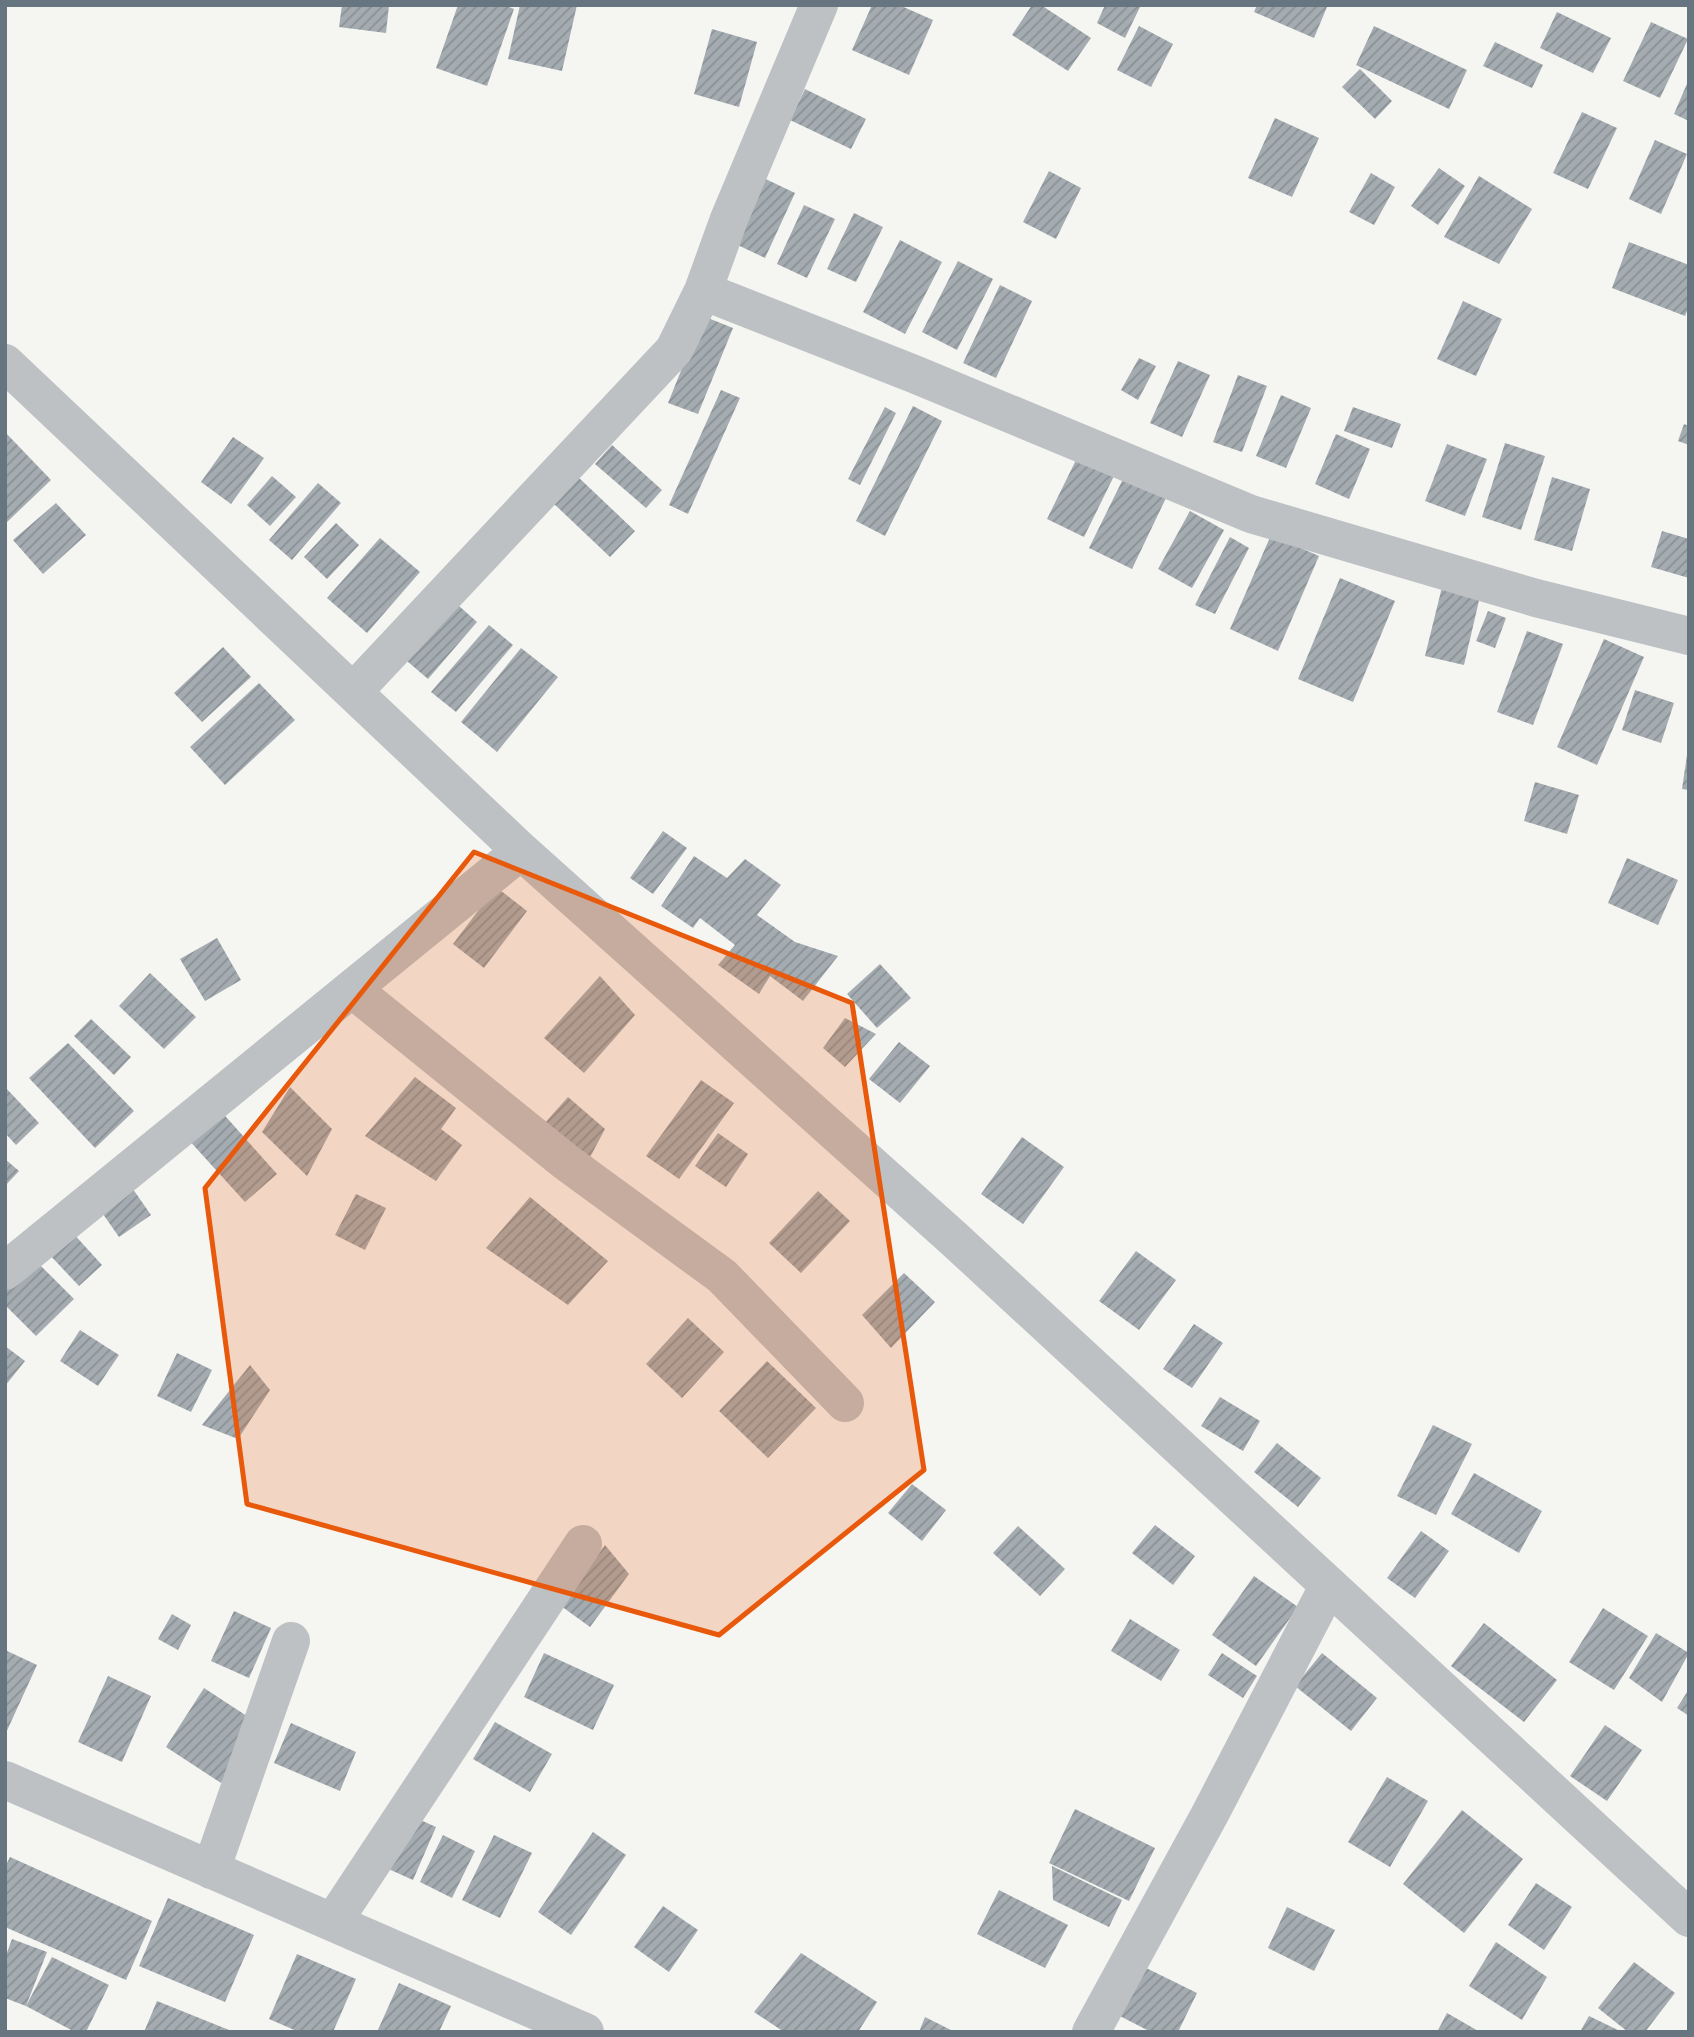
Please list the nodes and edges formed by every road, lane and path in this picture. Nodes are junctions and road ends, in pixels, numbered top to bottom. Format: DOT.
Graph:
graph roads {
  1 [pos="819,5"];
  2 [pos="703,291"];
  3 [pos="5,363"];
  4 [pos="1689,636"];
  5 [pos="353,692"];
  6 [pos="521,851"];
  7 [pos="352,989"];
  8 [pos="5,1270"];
  9 [pos="845,1403"];
  10 [pos="583,1544"];
  11 [pos="1329,1585"];
  12 [pos="291,1640"];
  13 [pos="5,1780"];
  14 [pos="211,1870"];
  15 [pos="1689,1918"];
  16 [pos="333,1922"];
  17 [pos="585,2032"];
  18 [pos="1091,2032"];
  1 -- 2 [label="street"];
  2 -- 4 [label="street"];
  2 -- 5 [label="street"];
  3 -- 5 [label="street"];
  5 -- 6 [label="street"];
  6 -- 7 [label="street"];
  6 -- 11 [label="street"];
  7 -- 8 [label="street"];
  7 -- 9 [label="street"];
  10 -- 16 [label="street"];
  11 -- 15 [label="street"];
  11 -- 18 [label="street"];
  12 -- 14 [label="street"];
  13 -- 14 [label="street"];
  14 -- 16 [label="street"];
  16 -- 17 [label="street"];
}
